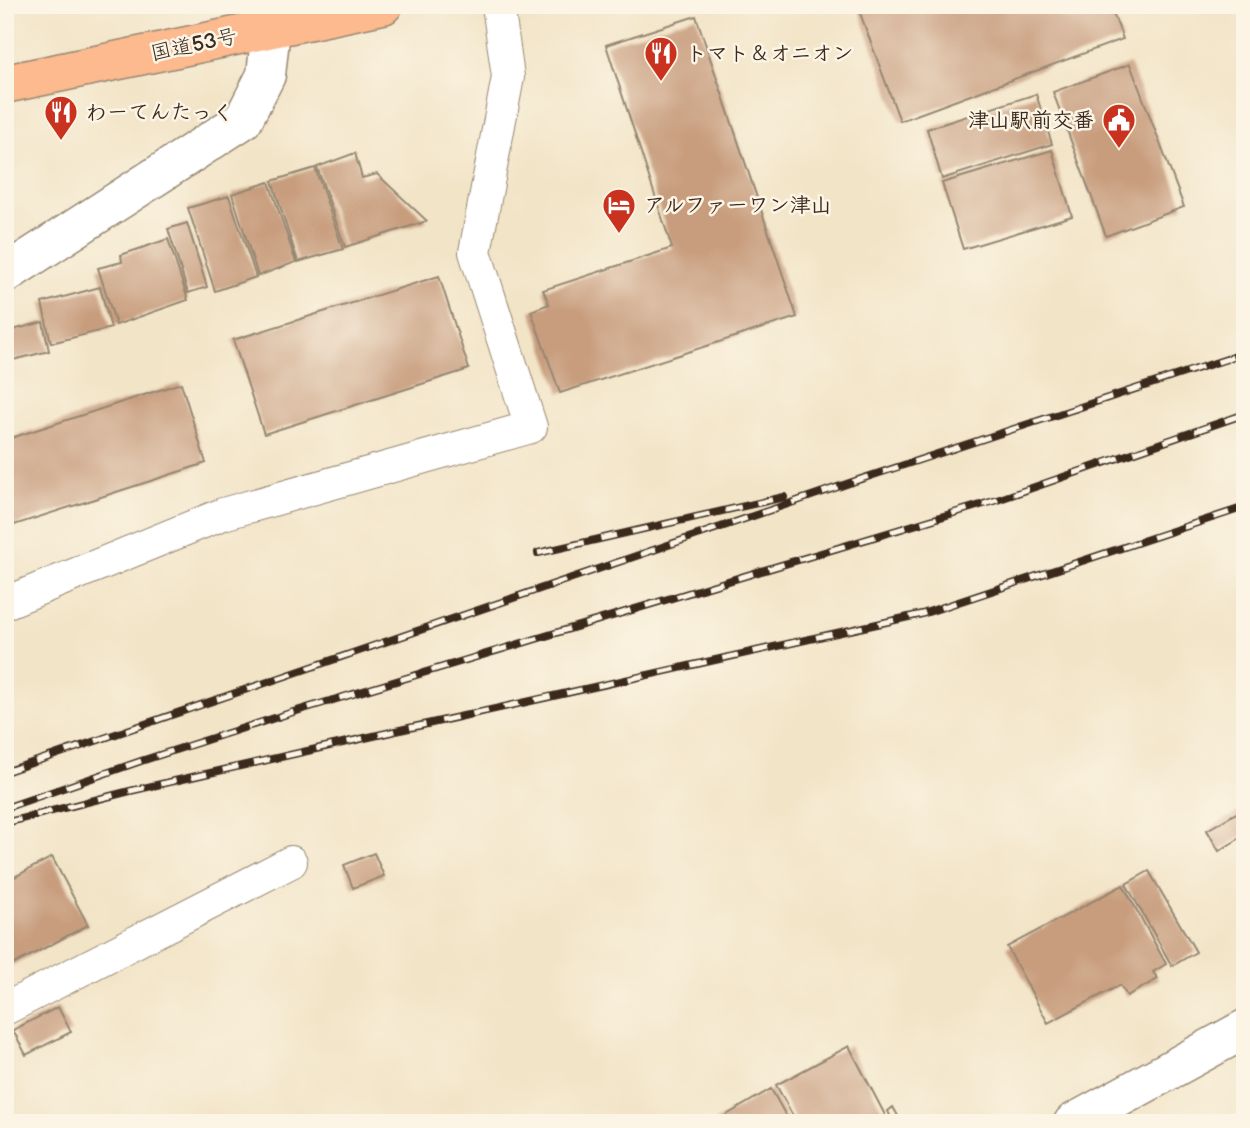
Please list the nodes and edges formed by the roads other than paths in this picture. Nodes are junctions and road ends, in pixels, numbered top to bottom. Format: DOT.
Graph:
graph roads {
  1 [pos="383,5"];
  2 [pos="498,5"];
  3 [pos="335,10"];
  4 [pos="271,29"];
  5 [pos="5,84"];
  6 [pos="5,274"];
  7 [pos="5,603"];
  8 [pos="291,862"];
  9 [pos="5,1009"];
  10 [pos="1245,1029"];
  11 [pos="1073,1123"];
  1 -- 3 [label="highway, 国道53号"];
  2 -- 7 [label="lane"];
  3 -- 4 [label="highway, 国道53号"];
  4 -- 5 [label="highway, 国道53号"];
  4 -- 6 [label="street"];
  8 -- 9 [label="lane"];
  10 -- 11 [label="street"];
}
